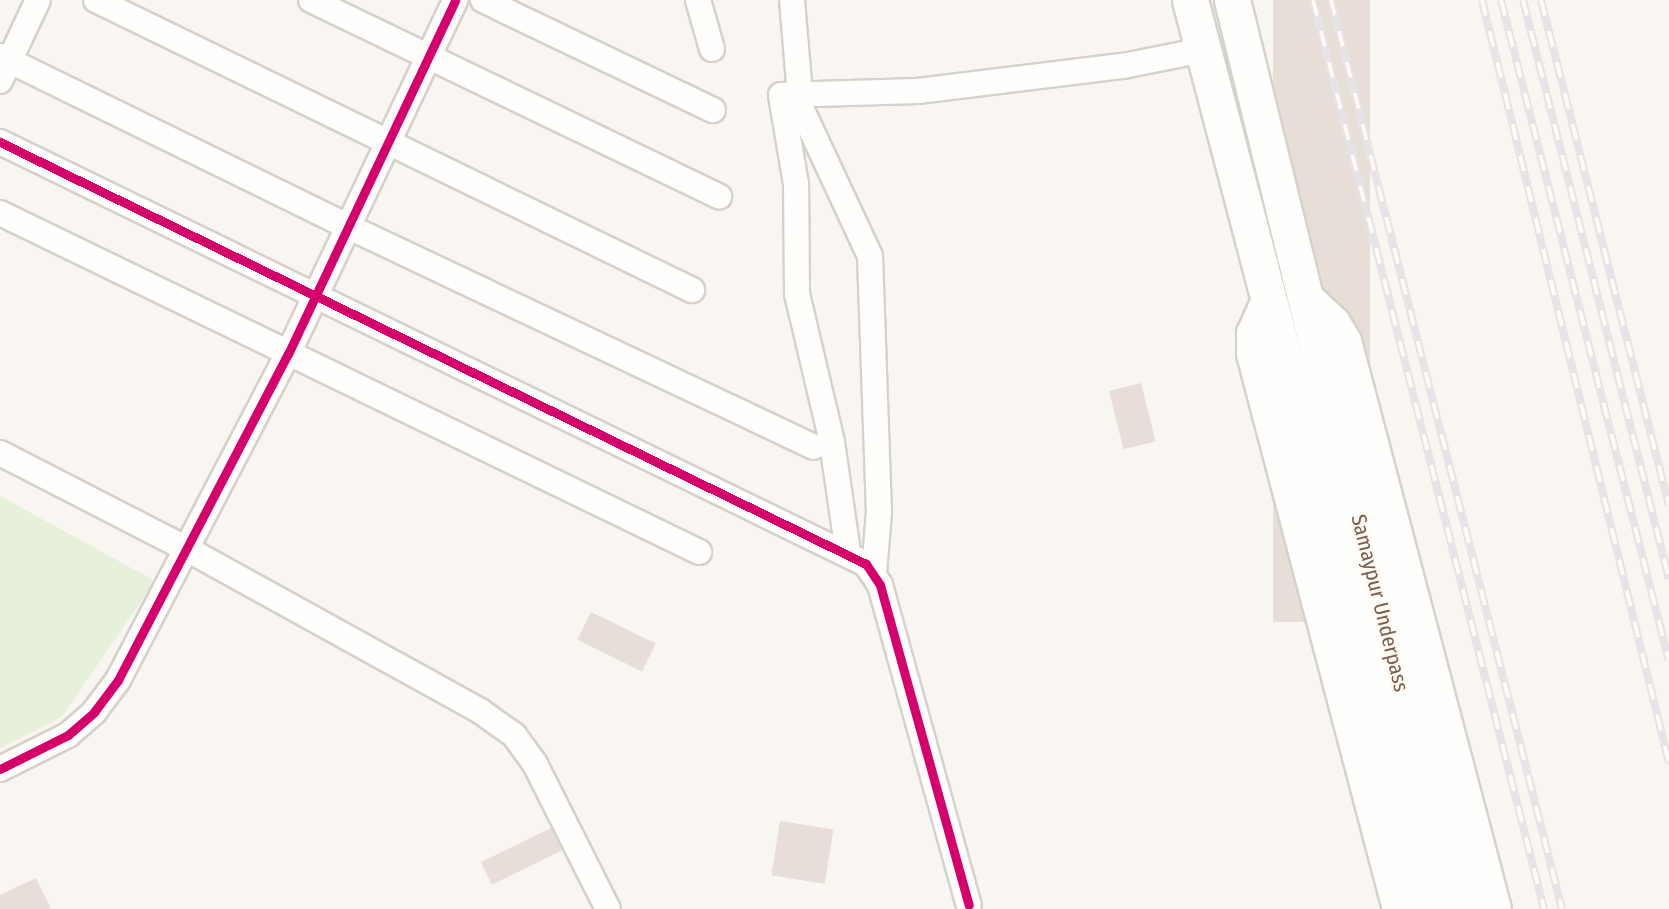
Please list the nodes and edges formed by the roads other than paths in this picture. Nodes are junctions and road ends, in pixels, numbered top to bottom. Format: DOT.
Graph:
graph roads {
  1 [pos="38,0"];
  2 [pos="96,0"];
  3 [pos="311,0"];
  4 [pos="455,0"];
  5 [pos="483,0"];
  6 [pos="679,0"];
  7 [pos="792,0"];
  8 [pos="1190,0"];
  9 [pos="1232,0"];
  10 [pos="700,6"];
  11 [pos="712,49"];
  12 [pos="1203,50"];
  13 [pos="428,56"];
  14 [pos="3,66"];
  15 [pos="800,92"];
  16 [pos="713,110"];
  17 [pos="0,142"];
  18 [pos="385,144"];
  19 [pos="719,196"];
  20 [pos="0,213"];
  21 [pos="349,227"];
  22 [pos="692,290"];
  23 [pos="1304,295"];
  24 [pos="316,296"];
  25 [pos="1268,300"];
  26 [pos="288,354"];
  27 [pos="814,447"];
  28 [pos="0,453"];
  29 [pos="187,549"];
  30 [pos="699,552"];
  31 [pos="848,552"];
  32 [pos="874,573"];
  33 [pos="0,769"];
  34 [pos="969,905"];
  35 [pos="608,909"];
  36 [pos="1399,909"];
  37 [pos="1429,909"];
  38 [pos="1461,909"];
  39 [pos="1495,909"];
  1 -- 14 [label="street"];
  2 -- 18 [label="street"];
  3 -- 13 [label="street"];
  4 -- 13 [label="street"];
  5 -- 16 [label="street"];
  6 -- 10 [label="street"];
  7 -- 15 [label="street"];
  8 -- 12 [label="main road, Samaypur Underpass"];
  9 -- 23 [label="main road, Samaypur Underpass"];
  10 -- 11 [label="street"];
  12 -- 15 [label="street"];
  12 -- 25 [label="main road, Samaypur Underpass"];
  13 -- 18 [label="street"];
  13 -- 19 [label="street"];
  14 -- 21 [label="street"];
  15 -- 31 [label="street"];
  15 -- 32 [label="street"];
  17 -- 24 [label="street"];
  18 -- 21 [label="street"];
  18 -- 22 [label="street"];
  20 -- 26 [label="street"];
  21 -- 24 [label="street"];
  21 -- 27 [label="street"];
  23 -- 38 [label="main road, Samaypur Underpass"];
  23 -- 39 [label="street"];
  24 -- 26 [label="street"];
  24 -- 31 [label="street"];
  25 -- 36 [label="street"];
  25 -- 37 [label="main road, Samaypur Underpass"];
  26 -- 29 [label="street"];
  26 -- 30 [label="street"];
  28 -- 29 [label="street"];
  29 -- 33 [label="street"];
  29 -- 35 [label="street"];
  31 -- 32 [label="street"];
  32 -- 34 [label="street"];
}
